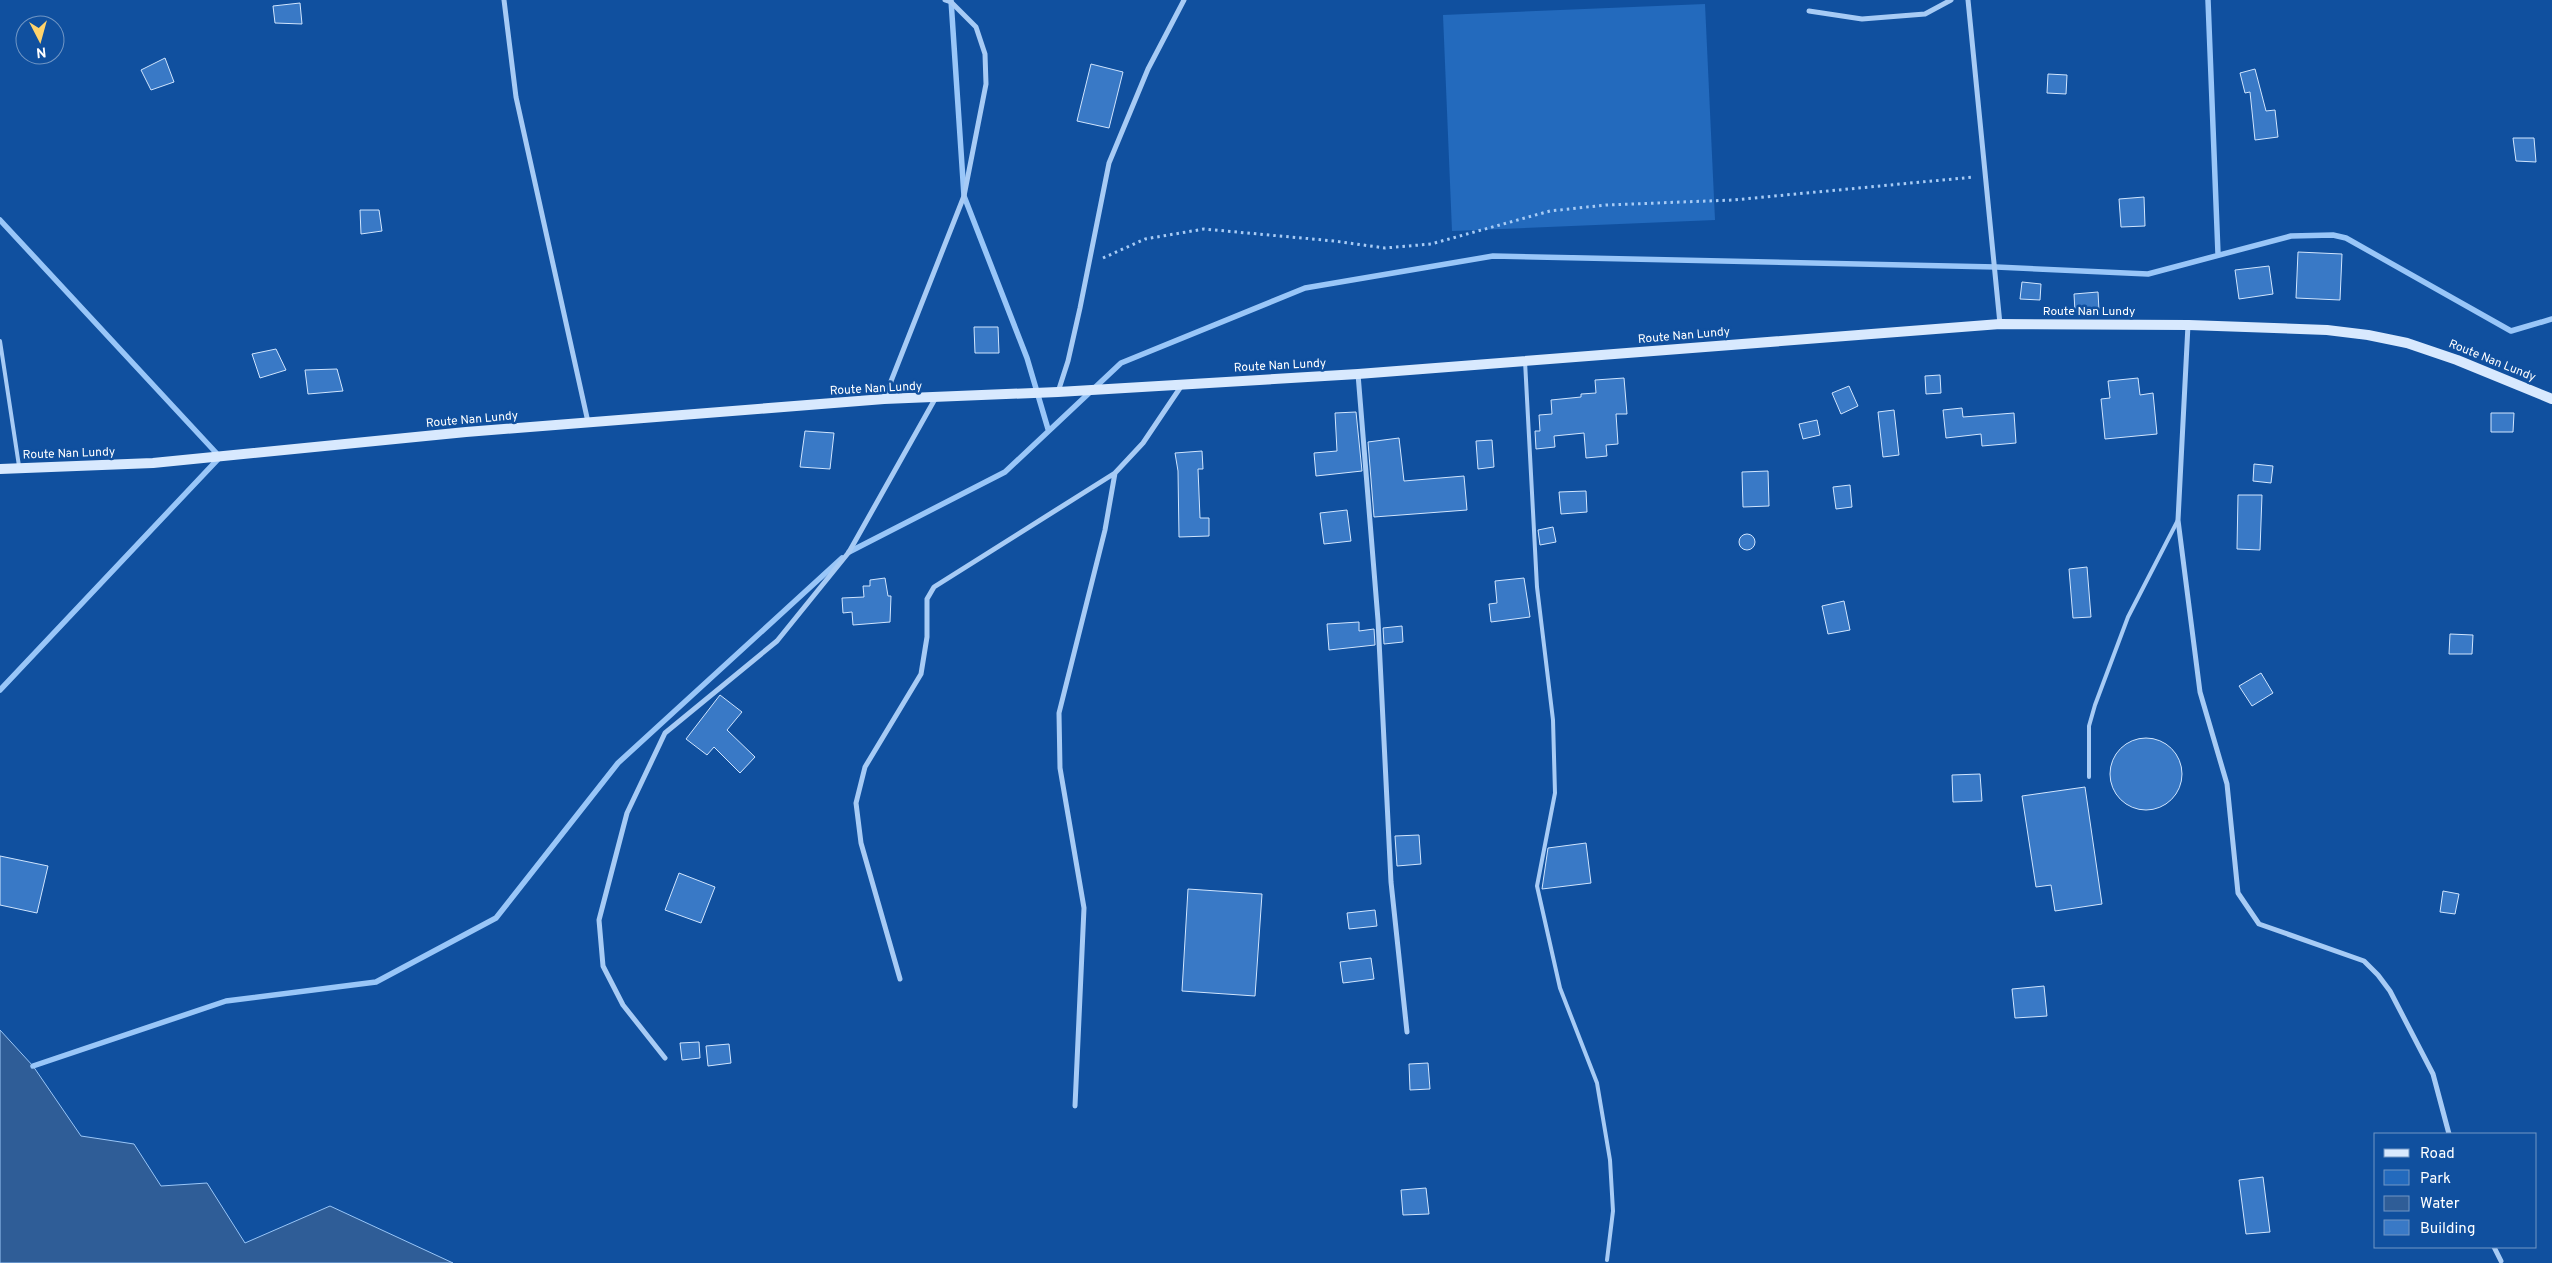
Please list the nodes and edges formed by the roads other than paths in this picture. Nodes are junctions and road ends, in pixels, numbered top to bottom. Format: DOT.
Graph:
graph roads {
  1 [pos="504,0"];
  2 [pos="946,0"];
  3 [pos="1184,0"];
  4 [pos="1951,0"];
  5 [pos="1968,0"];
  6 [pos="1809,11"];
  7 [pos="2000,324"];
  8 [pos="2188,325"];
  9 [pos="0,341"];
  10 [pos="1525,362"];
  11 [pos="1358,374"];
  12 [pos="1182,384"];
  13 [pos="1058,392"];
  14 [pos="935,398"];
  15 [pos="884,399"];
  16 [pos="2552,399"];
  17 [pos="588,423"];
  18 [pos="19,468"];
  19 [pos="0,469"];
  20 [pos="1115,474"];
  21 [pos="2178,520"];
  22 [pos="2089,777"];
  23 [pos="900,979"];
  24 [pos="1407,1032"];
  25 [pos="665,1058"];
  26 [pos="1075,1106"];
  27 [pos="2449,1133"];
  28 [pos="2494,1248"];
  29 [pos="1607,1260"];
  30 [pos="2500,1261"];
  1 -- 17 [label="street"];
  2 -- 15 [label="street"];
  3 -- 13 [label="street"];
  4 -- 6 [label="street"];
  5 -- 7 [label="street"];
  7 -- 8 [label="main road, Route Nan Lundy"];
  7 -- 10 [label="main road, Route Nan Lundy"];
  8 -- 16 [label="main road, Route Nan Lundy"];
  8 -- 21 [label="street"];
  9 -- 18 [label="lane"];
  10 -- 11 [label="main road, Route Nan Lundy"];
  10 -- 29 [label="lane"];
  11 -- 12 [label="main road, Route Nan Lundy"];
  11 -- 24 [label="street"];
  12 -- 13 [label="main road, Route Nan Lundy"];
  12 -- 20 [label="street"];
  13 -- 14 [label="main road, Route Nan Lundy"];
  14 -- 15 [label="main road, Route Nan Lundy"];
  14 -- 25 [label="street"];
  15 -- 17 [label="main road, Route Nan Lundy"];
  17 -- 18 [label="main road, Route Nan Lundy"];
  18 -- 19 [label="main road, Route Nan Lundy"];
  20 -- 23 [label="street"];
  20 -- 26 [label="street"];
  21 -- 22 [label="lane"];
  21 -- 27 [label="street"];
  28 -- 30 [label="street"];
}
